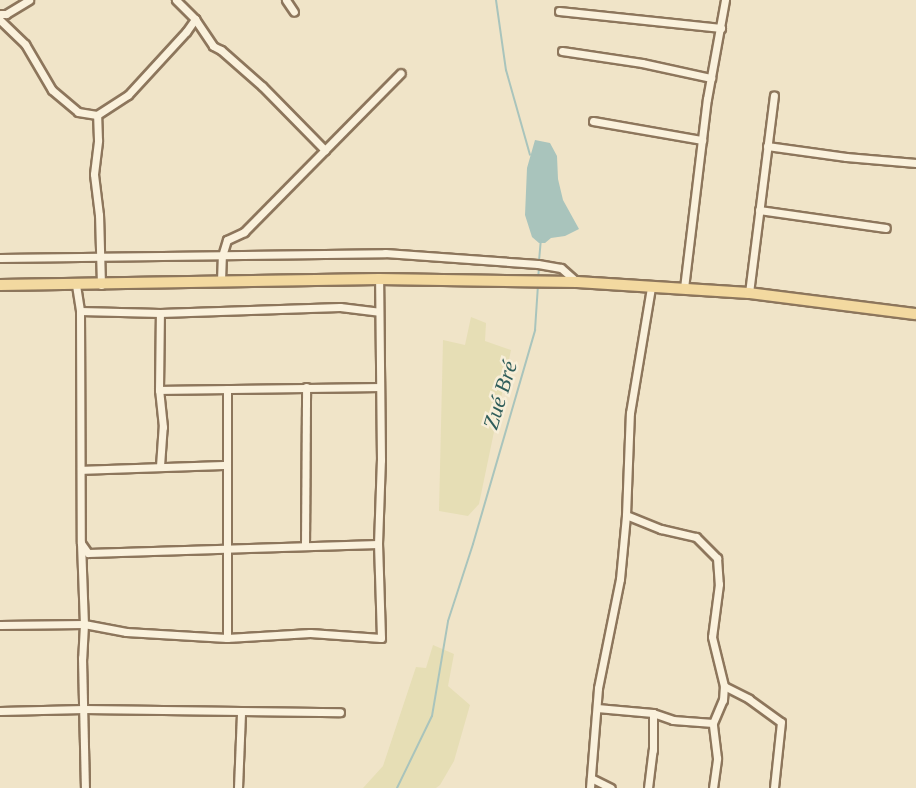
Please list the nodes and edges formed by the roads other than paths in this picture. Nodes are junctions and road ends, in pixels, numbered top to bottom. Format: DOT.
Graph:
graph roads {
  1 [pos="29,0"];
  2 [pos="176,0"];
  3 [pos="286,0"];
  4 [pos="725,0"];
  5 [pos="559,11"];
  6 [pos="294,12"];
  7 [pos="0,14"];
  8 [pos="195,19"];
  9 [pos="0,20"];
  10 [pos="721,28"];
  11 [pos="562,51"];
  12 [pos="401,73"];
  13 [pos="711,78"];
  14 [pos="774,96"];
  15 [pos="97,115"];
  16 [pos="593,122"];
  17 [pos="702,140"];
  18 [pos="768,146"];
  19 [pos="325,150"];
  20 [pos="916,163"];
  21 [pos="759,210"];
  22 [pos="886,228"];
  23 [pos="222,256"];
  24 [pos="0,258"];
  25 [pos="99,259"];
  26 [pos="379,279"];
  27 [pos="221,281"];
  28 [pos="577,282"];
  29 [pos="0,285"];
  30 [pos="76,285"];
  31 [pos="101,285"];
  32 [pos="651,287"];
  33 [pos="684,288"];
  34 [pos="748,293"];
  35 [pos="80,311"];
  36 [pos="379,312"];
  37 [pos="160,313"];
  38 [pos="916,314"];
  39 [pos="306,387"];
  40 [pos="378,387"];
  41 [pos="227,389"];
  42 [pos="159,390"];
  43 [pos="227,465"];
  44 [pos="160,466"];
  45 [pos="81,470"];
  46 [pos="626,515"];
  47 [pos="81,543"];
  48 [pos="378,544"];
  49 [pos="305,546"];
  50 [pos="227,548"];
  51 [pos="84,624"];
  52 [pos="0,625"];
  53 [pos="227,638"];
  54 [pos="724,686"];
  55 [pos="597,708"];
  56 [pos="84,709"];
  57 [pos="0,711"];
  58 [pos="241,712"];
  59 [pos="340,712"];
  60 [pos="653,714"];
  61 [pos="713,723"];
  62 [pos="591,778"];
  63 [pos="85,788"];
  64 [pos="238,788"];
  65 [pos="590,788"];
  66 [pos="611,788"];
  67 [pos="648,788"];
  68 [pos="713,788"];
  69 [pos="774,788"];
  1 -- 7 [label="street"];
  2 -- 8 [label="street"];
  3 -- 6 [label="street"];
  4 -- 10 [label="street"];
  5 -- 10 [label="street"];
  8 -- 15 [label="street"];
  8 -- 19 [label="street"];
  9 -- 15 [label="street"];
  10 -- 13 [label="street"];
  11 -- 13 [label="street"];
  12 -- 19 [label="street"];
  13 -- 17 [label="street"];
  14 -- 18 [label="street"];
  15 -- 25 [label="street"];
  16 -- 17 [label="street"];
  17 -- 33 [label="street"];
  18 -- 20 [label="street"];
  18 -- 21 [label="street"];
  19 -- 23 [label="street"];
  21 -- 22 [label="street"];
  21 -- 34 [label="street"];
  23 -- 25 [label="street"];
  23 -- 27 [label="street"];
  23 -- 28 [label="street"];
  24 -- 25 [label="street"];
  25 -- 31 [label="street"];
  26 -- 27 [label="main road"];
  26 -- 28 [label="main road"];
  26 -- 36 [label="street"];
  27 -- 31 [label="main road"];
  28 -- 32 [label="main road"];
  29 -- 30 [label="main road"];
  30 -- 31 [label="main road"];
  30 -- 35 [label="street"];
  32 -- 33 [label="main road"];
  32 -- 46 [label="street"];
  33 -- 34 [label="main road"];
  34 -- 38 [label="main road"];
  35 -- 37 [label="street"];
  35 -- 45 [label="street"];
  36 -- 37 [label="street"];
  36 -- 40 [label="street"];
  37 -- 42 [label="street"];
  39 -- 40 [label="street"];
  39 -- 41 [label="street"];
  39 -- 49 [label="street"];
  40 -- 48 [label="street"];
  41 -- 42 [label="street"];
  41 -- 43 [label="street"];
  42 -- 44 [label="street"];
  43 -- 44 [label="street"];
  43 -- 50 [label="street"];
  44 -- 45 [label="street"];
  45 -- 47 [label="street"];
  46 -- 54 [label="street"];
  46 -- 55 [label="street"];
  47 -- 50 [label="street"];
  47 -- 51 [label="street"];
  48 -- 49 [label="street"];
  48 -- 53 [label="street"];
  49 -- 50 [label="street"];
  50 -- 53 [label="street"];
  51 -- 52 [label="street"];
  51 -- 53 [label="street"];
  51 -- 56 [label="street"];
  54 -- 61 [label="street"];
  54 -- 69 [label="street"];
  55 -- 60 [label="street"];
  55 -- 62 [label="street"];
  56 -- 57 [label="street"];
  56 -- 58 [label="street"];
  56 -- 63 [label="street"];
  58 -- 59 [label="street"];
  58 -- 64 [label="street"];
  60 -- 61 [label="street"];
  60 -- 67 [label="street"];
  61 -- 68 [label="street"];
  62 -- 65 [label="street"];
  62 -- 66 [label="street"];
}
